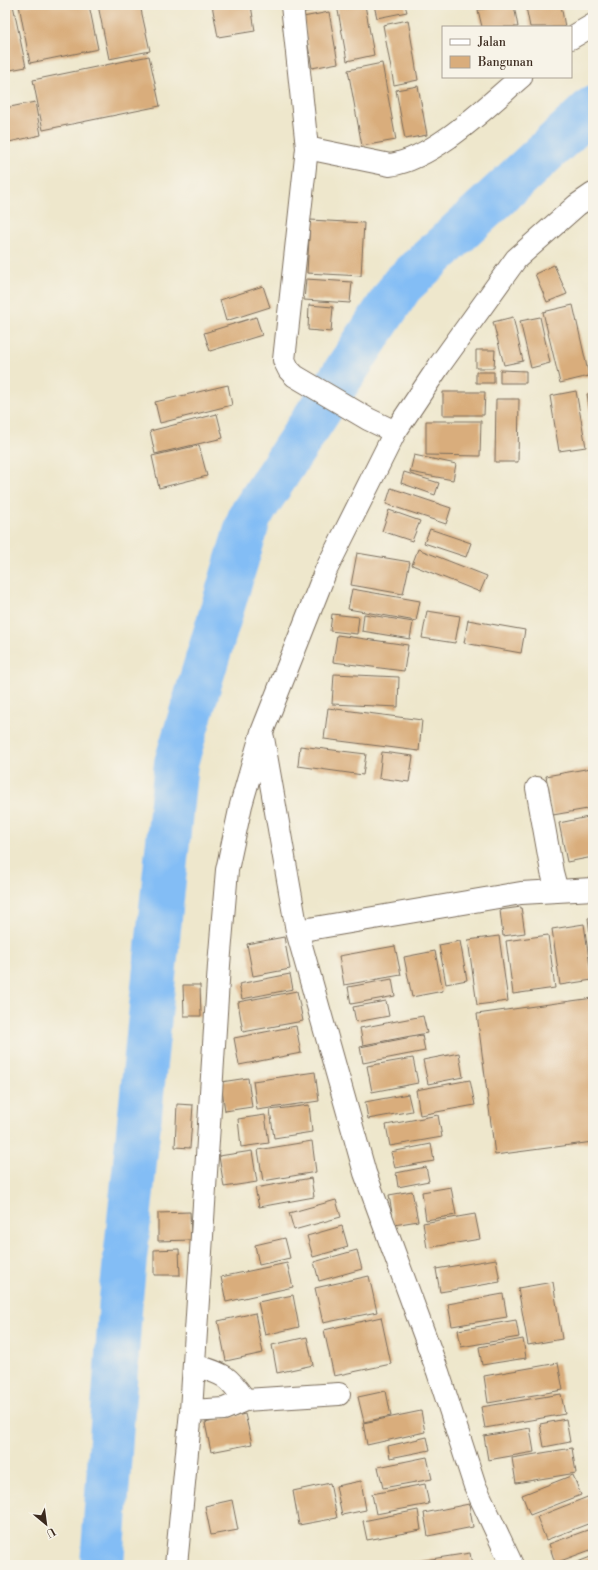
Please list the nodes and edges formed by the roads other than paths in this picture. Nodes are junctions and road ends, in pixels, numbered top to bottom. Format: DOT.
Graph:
graph roads {
  1 [pos="292,5"];
  2 [pos="593,24"];
  3 [pos="572,37"];
  4 [pos="519,78"];
  5 [pos="307,148"];
  6 [pos="593,194"];
  7 [pos="395,432"];
  8 [pos="262,732"];
  9 [pos="537,788"];
  10 [pos="593,889"];
  11 [pos="557,891"];
  12 [pos="297,931"];
  13 [pos="194,1365"];
  14 [pos="339,1394"];
  15 [pos="245,1400"];
  16 [pos="191,1411"];
  17 [pos="176,1565"];
  18 [pos="512,1565"];
  1 -- 5 [label="street"];
  2 -- 3 [label="street"];
  4 -- 5 [label="street"];
  5 -- 7 [label="street"];
  6 -- 7 [label="street"];
  7 -- 8 [label="street"];
  8 -- 12 [label="street"];
  8 -- 13 [label="street"];
  9 -- 11 [label="street"];
  10 -- 11 [label="street"];
  11 -- 12 [label="street"];
  12 -- 18 [label="street"];
  13 -- 15 [label="street"];
  13 -- 16 [label="street"];
  14 -- 15 [label="street"];
  15 -- 16 [label="street"];
  16 -- 17 [label="street"];
}
